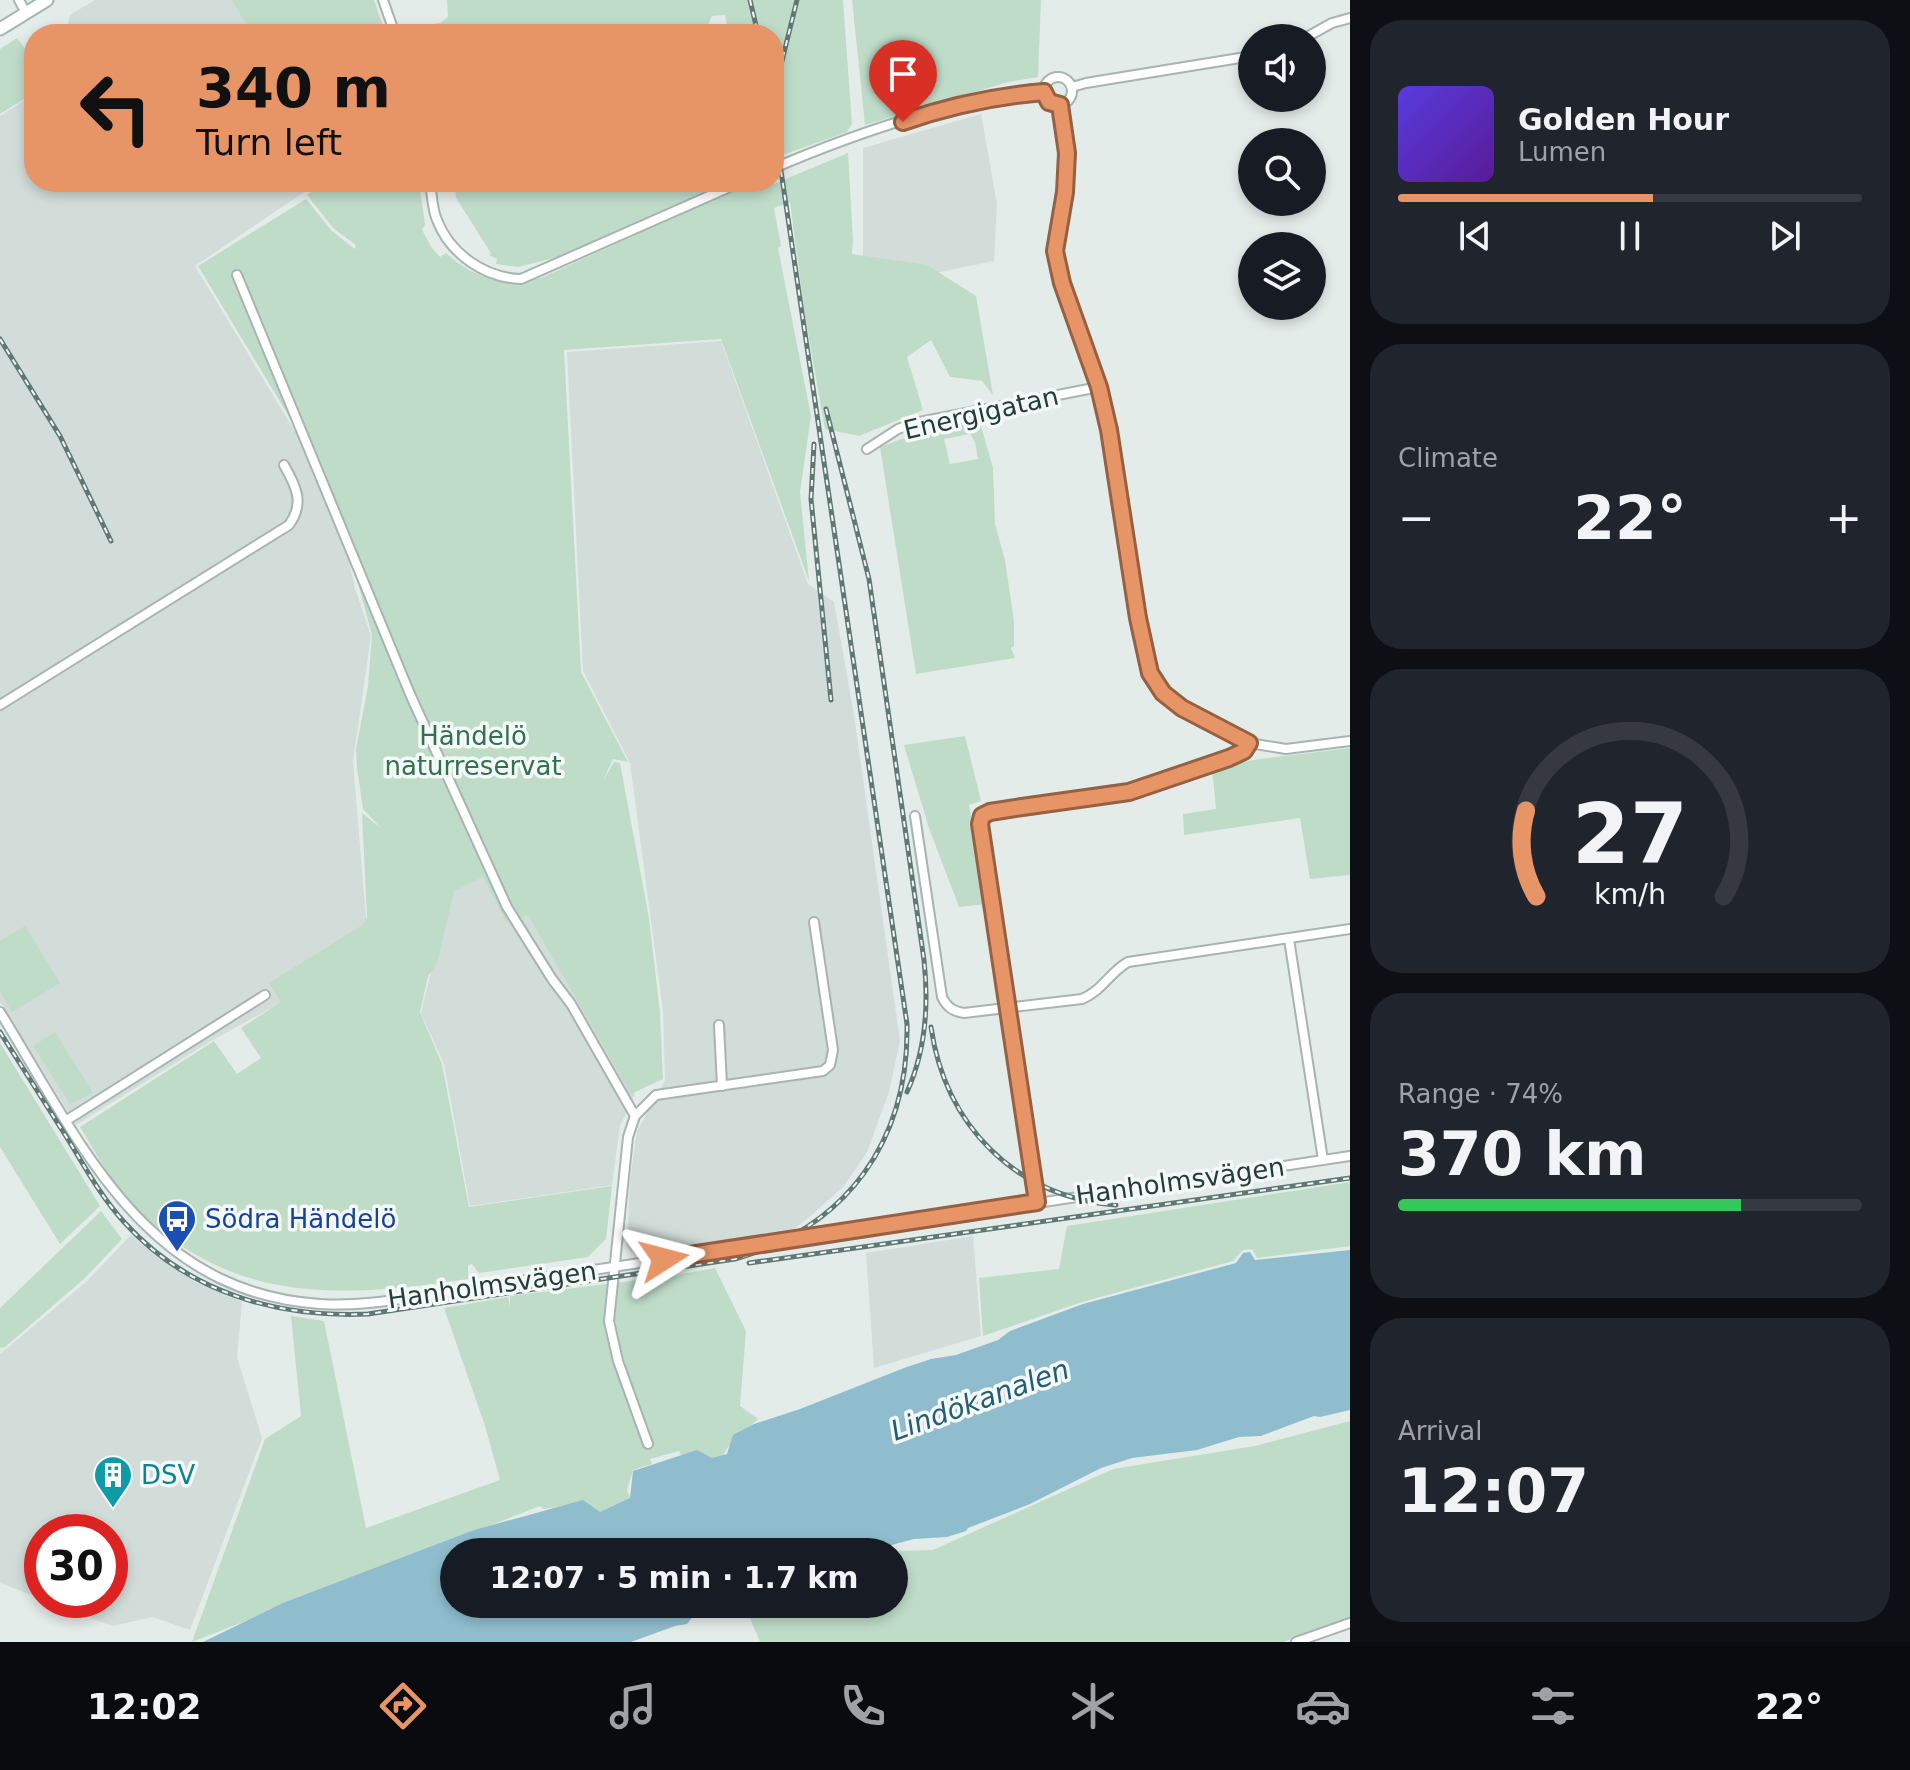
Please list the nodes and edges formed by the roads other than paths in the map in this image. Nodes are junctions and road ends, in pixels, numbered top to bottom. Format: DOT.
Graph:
graph roads {
  1 [pos="19,0"];
  2 [pos="47,0"];
  3 [pos="383,0"];
  4 [pos="26,13"];
  5 [pos="1350,18"];
  6 [pos="391,24"];
  7 [pos="1326,26"];
  8 [pos="0,29"];
  9 [pos="1238,58"];
  10 [pos="1072,87"];
  11 [pos="1044,92"];
  12 [pos="1060,105"];
  13 [pos="784,164"];
  14 [pos="432,192"];
  15 [pos="718,192"];
  16 [pos="237,275"];
  17 [pos="1099,387"];
  18 [pos="867,449"];
  19 [pos="284,465"];
  20 [pos="0,705"];
  21 [pos="1350,741"];
  22 [pos="1249,743"];
  23 [pos="915,816"];
  24 [pos="814,922"];
  25 [pos="1350,929"];
  26 [pos="1289,939"];
  27 [pos="265,995"];
  28 [pos="1008,1008"];
  29 [pos="0,1012"];
  30 [pos="719,1025"];
  31 [pos="722,1086"];
  32 [pos="635,1116"];
  33 [pos="67,1120"];
  34 [pos="1350,1156"];
  35 [pos="1323,1160"];
  36 [pos="1037,1202"];
  37 [pos="613,1267"];
  38 [pos="648,1444"];
  39 [pos="1350,1623"];
  40 [pos="1296,1642"];
  1 -- 4 [label="street"];
  2 -- 4 [label="street"];
  3 -- 6 [label="street"];
  4 -- 8 [label="street"];
  5 -- 7 [label="street"];
  9 -- 10 [label="street"];
  10 -- 11 [label="street"];
  10 -- 12 [label="street"];
  11 -- 12 [label="street"];
  11 -- 13 [label="street"];
  12 -- 17 [label="street"];
  14 -- 15 [label="street"];
  16 -- 32 [label="street"];
  17 -- 18 [label="street, Energigatan"];
  17 -- 22 [label="street"];
  19 -- 20 [label="street"];
  21 -- 22 [label="street"];
  22 -- 28 [label="street"];
  23 -- 28 [label="street"];
  24 -- 31 [label="street"];
  25 -- 26 [label="street"];
  26 -- 28 [label="street"];
  26 -- 35 [label="street"];
  27 -- 33 [label="street"];
  28 -- 36 [label="street"];
  29 -- 33 [label="street, Hanholmsvägen"];
  30 -- 31 [label="street"];
  31 -- 32 [label="street"];
  32 -- 37 [label="street"];
  33 -- 37 [label="street, Hanholmsvägen"];
  34 -- 35 [label="street, Hanholmsvägen"];
  35 -- 36 [label="street, Hanholmsvägen"];
  36 -- 37 [label="street, Hanholmsvägen"];
  37 -- 38 [label="street"];
  39 -- 40 [label="street"];
}
